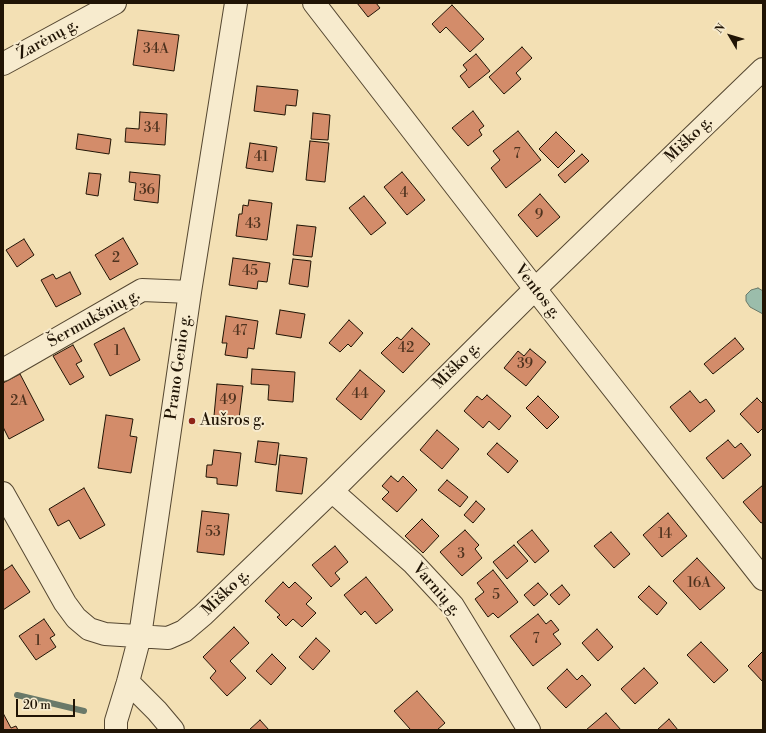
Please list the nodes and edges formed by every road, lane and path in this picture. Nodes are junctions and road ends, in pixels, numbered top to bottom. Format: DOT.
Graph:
graph roads {
  1 [pos="115,3"];
  2 [pos="236,3"];
  3 [pos="314,3"];
  4 [pos="3,64"];
  5 [pos="763,69"];
  6 [pos="535,289"];
  7 [pos="190,292"];
  8 [pos="3,370"];
  9 [pos="332,491"];
  10 [pos="3,493"];
  11 [pos="763,579"];
  12 [pos="140,636"];
  13 [pos="128,682"];
  14 [pos="111,727"];
  15 [pos="173,730"];
  16 [pos="529,730"];
  1 -- 4 [label="street, Žarėnų g."];
  2 -- 7 [label="street, Prano Genio g."];
  3 -- 6 [label="street, Ventos g."];
  5 -- 6 [label="street, Miško g."];
  6 -- 9 [label="street, Miško g."];
  6 -- 11 [label="street, Ventos g."];
  7 -- 8 [label="street, Šermukšnių g."];
  7 -- 12 [label="street, Prano Genio g."];
  9 -- 12 [label="street, Miško g."];
  9 -- 16 [label="street, Varnių g."];
  10 -- 12 [label="street"];
  12 -- 13 [label="street, Prano Genio g."];
  13 -- 14 [label="street, Prano Genio g."];
  13 -- 15 [label="street"];
}
